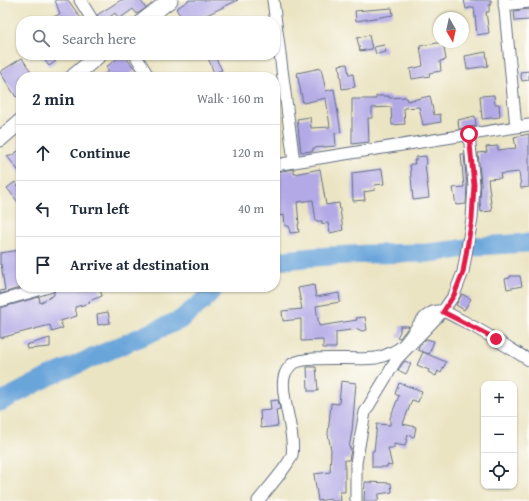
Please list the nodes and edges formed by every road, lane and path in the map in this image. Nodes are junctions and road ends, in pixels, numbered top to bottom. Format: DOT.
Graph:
graph roads {
  1 [pos="80,0"];
  2 [pos="170,0"];
  3 [pos="273,0"];
  4 [pos="504,2"];
  5 [pos="529,2"];
  6 [pos="90,16"];
  7 [pos="149,16"];
  8 [pos="275,16"];
  9 [pos="280,54"];
  10 [pos="93,60"];
  11 [pos="139,60"];
  12 [pos="79,72"];
  13 [pos="146,72"];
  14 [pos="16,126"];
  15 [pos="529,126"];
  16 [pos="516,127"];
  17 [pos="469,134"];
  18 [pos="0,139"];
  19 [pos="294,162"];
  20 [pos="280,164"];
  21 [pos="31,292"];
  22 [pos="0,301"];
  23 [pos="443,312"];
  24 [pos="529,360"];
  25 [pos="258,501"];
  26 [pos="356,501"];
  1 -- 6 [label="street"];
  2 -- 7 [label="main road"];
  3 -- 8 [label="street"];
  4 -- 5 [label="street"];
  4 -- 16 [label="street"];
  9 -- 19 [label="street"];
  10 -- 12 [label="main road"];
  11 -- 13 [label="street"];
  14 -- 18 [label="main road"];
  15 -- 16 [label="street"];
  16 -- 17 [label="street"];
  17 -- 19 [label="street"];
  17 -- 23 [label="street"];
  19 -- 20 [label="street"];
  21 -- 22 [label="street"];
  23 -- 24 [label="street"];
  23 -- 25 [label="street"];
  23 -- 26 [label="street"];
}
